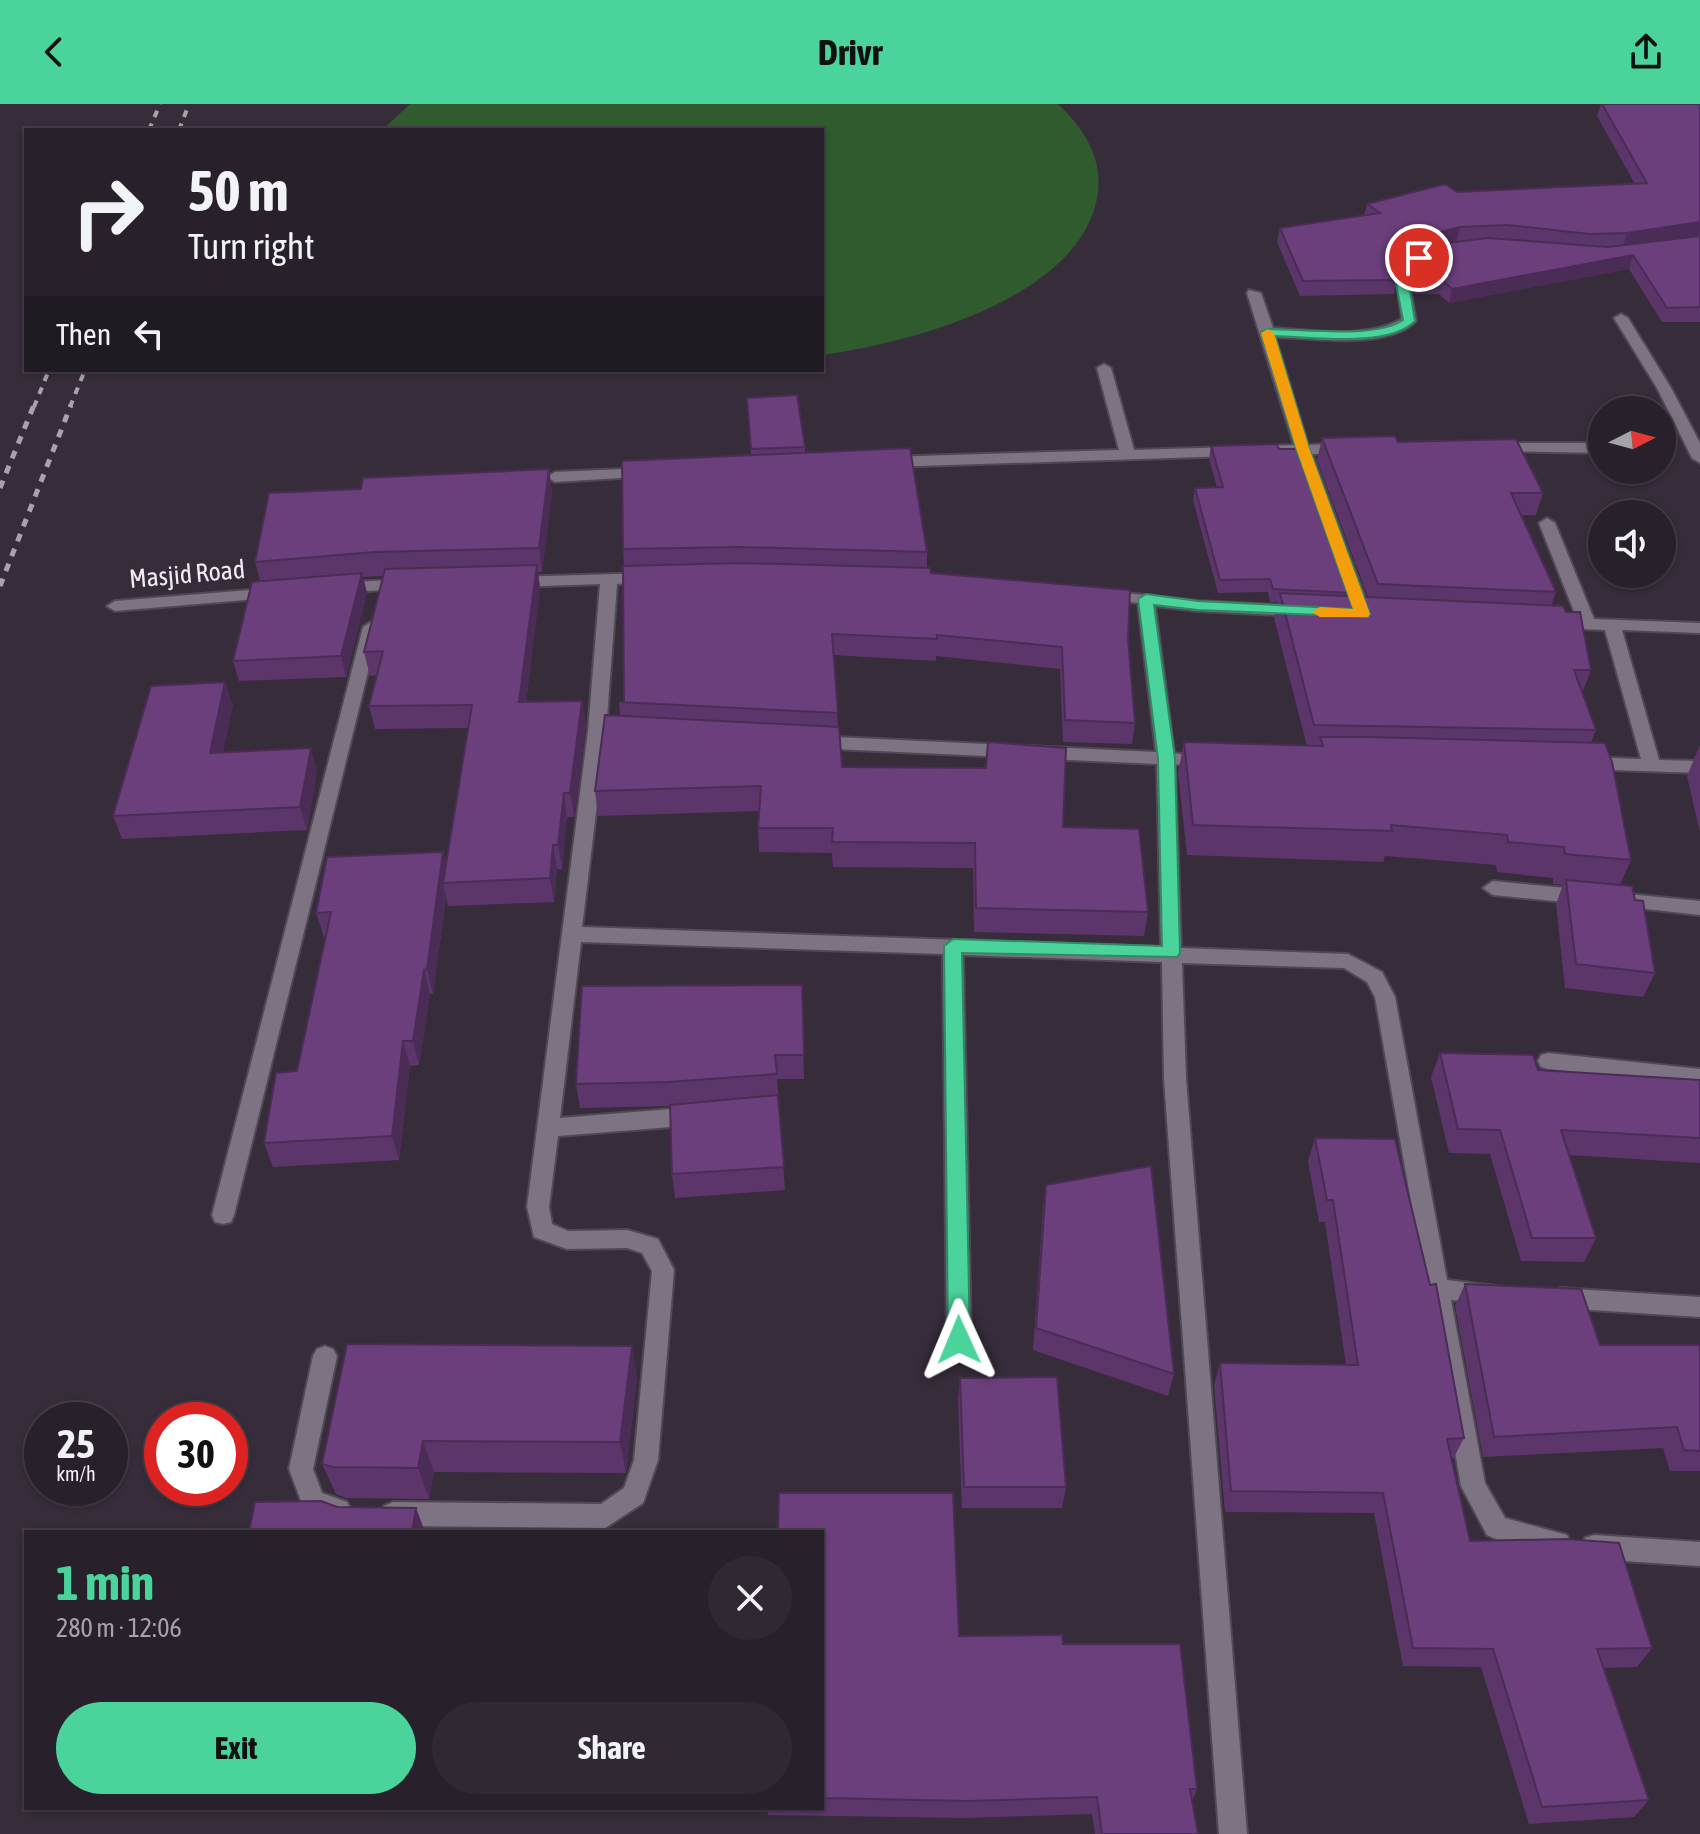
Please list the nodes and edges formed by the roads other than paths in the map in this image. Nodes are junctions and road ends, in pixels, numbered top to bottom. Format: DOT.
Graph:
graph roads {
  1 [pos="1457,248"];
  2 [pos="1254,293"];
  3 [pos="1621,318"];
  4 [pos="1267,332"];
  5 [pos="1104,368"];
  6 [pos="1302,448"];
  7 [pos="1365,448"];
  8 [pos="1476,448"];
  9 [pos="1588,448"];
  10 [pos="1128,455"];
  11 [pos="1700,458"];
  12 [pos="874,462"];
  13 [pos="666,472"];
  14 [pos="555,477"];
  15 [pos="1547,523"];
  16 [pos="667,578"];
  17 [pos="609,579"];
  18 [pos="503,582"];
  19 [pos="427,583"];
  20 [pos="319,590"];
  21 [pos="287,592"];
  22 [pos="1089,592"];
  23 [pos="1146,599"];
  24 [pos="377,600"];
  25 [pos="115,606"];
  26 [pos="1318,612"];
  27 [pos="1363,614"];
  28 [pos="1545,623"];
  29 [pos="1588,624"];
  30 [pos="1612,626"];
  31 [pos="1700,628"];
  32 [pos="787,740"];
  33 [pos="1166,759"];
  34 [pos="1196,759"];
  35 [pos="1559,762"];
  36 [pos="1651,764"];
  37 [pos="1700,767"];
  38 [pos="1493,888"];
  39 [pos="1700,908"];
  40 [pos="570,934"];
  41 [pos="953,946"];
  42 [pos="1171,953"];
  43 [pos="1548,1061"];
  44 [pos="1700,1077"];
  45 [pos="715,1114"];
  46 [pos="547,1128"];
  47 [pos="223,1215"];
  48 [pos="1437,1289"];
  49 [pos="1514,1294"];
  50 [pos="1545,1297"];
  51 [pos="1700,1307"];
  52 [pos="959,1340"];
  53 [pos="325,1356"];
  54 [pos="1700,1554"];
  55 [pos="1233,1834"];
  1 -- 4 [label="street"];
  2 -- 4 [label="street"];
  3 -- 11 [label="street"];
  4 -- 6 [label="street"];
  5 -- 10 [label="street"];
  6 -- 7 [label="street"];
  6 -- 10 [label="street"];
  6 -- 27 [label="street"];
  8 -- 9 [label="street"];
  10 -- 12 [label="street"];
  13 -- 14 [label="street"];
  15 -- 29 [label="street"];
  16 -- 17 [label="street"];
  17 -- 18 [label="street"];
  17 -- 40 [label="street"];
  19 -- 24 [label="street"];
  20 -- 24 [label="street"];
  21 -- 25 [label="street, Masjid Road"];
  22 -- 23 [label="street"];
  23 -- 26 [label="street"];
  23 -- 33 [label="street"];
  24 -- 47 [label="street"];
  28 -- 29 [label="street"];
  29 -- 30 [label="street"];
  30 -- 31 [label="street"];
  30 -- 36 [label="street"];
  32 -- 33 [label="street"];
  33 -- 34 [label="street"];
  33 -- 42 [label="street"];
  35 -- 36 [label="street"];
  36 -- 37 [label="street"];
  38 -- 39 [label="street"];
  40 -- 41 [label="street"];
  40 -- 46 [label="street"];
  41 -- 42 [label="street"];
  41 -- 52 [label="street"];
  42 -- 48 [label="street"];
  42 -- 55 [label="street"];
  43 -- 44 [label="street"];
  45 -- 46 [label="street"];
  46 -- 53 [label="street"];
  48 -- 49 [label="street"];
  48 -- 54 [label="street"];
  50 -- 51 [label="street"];
}
